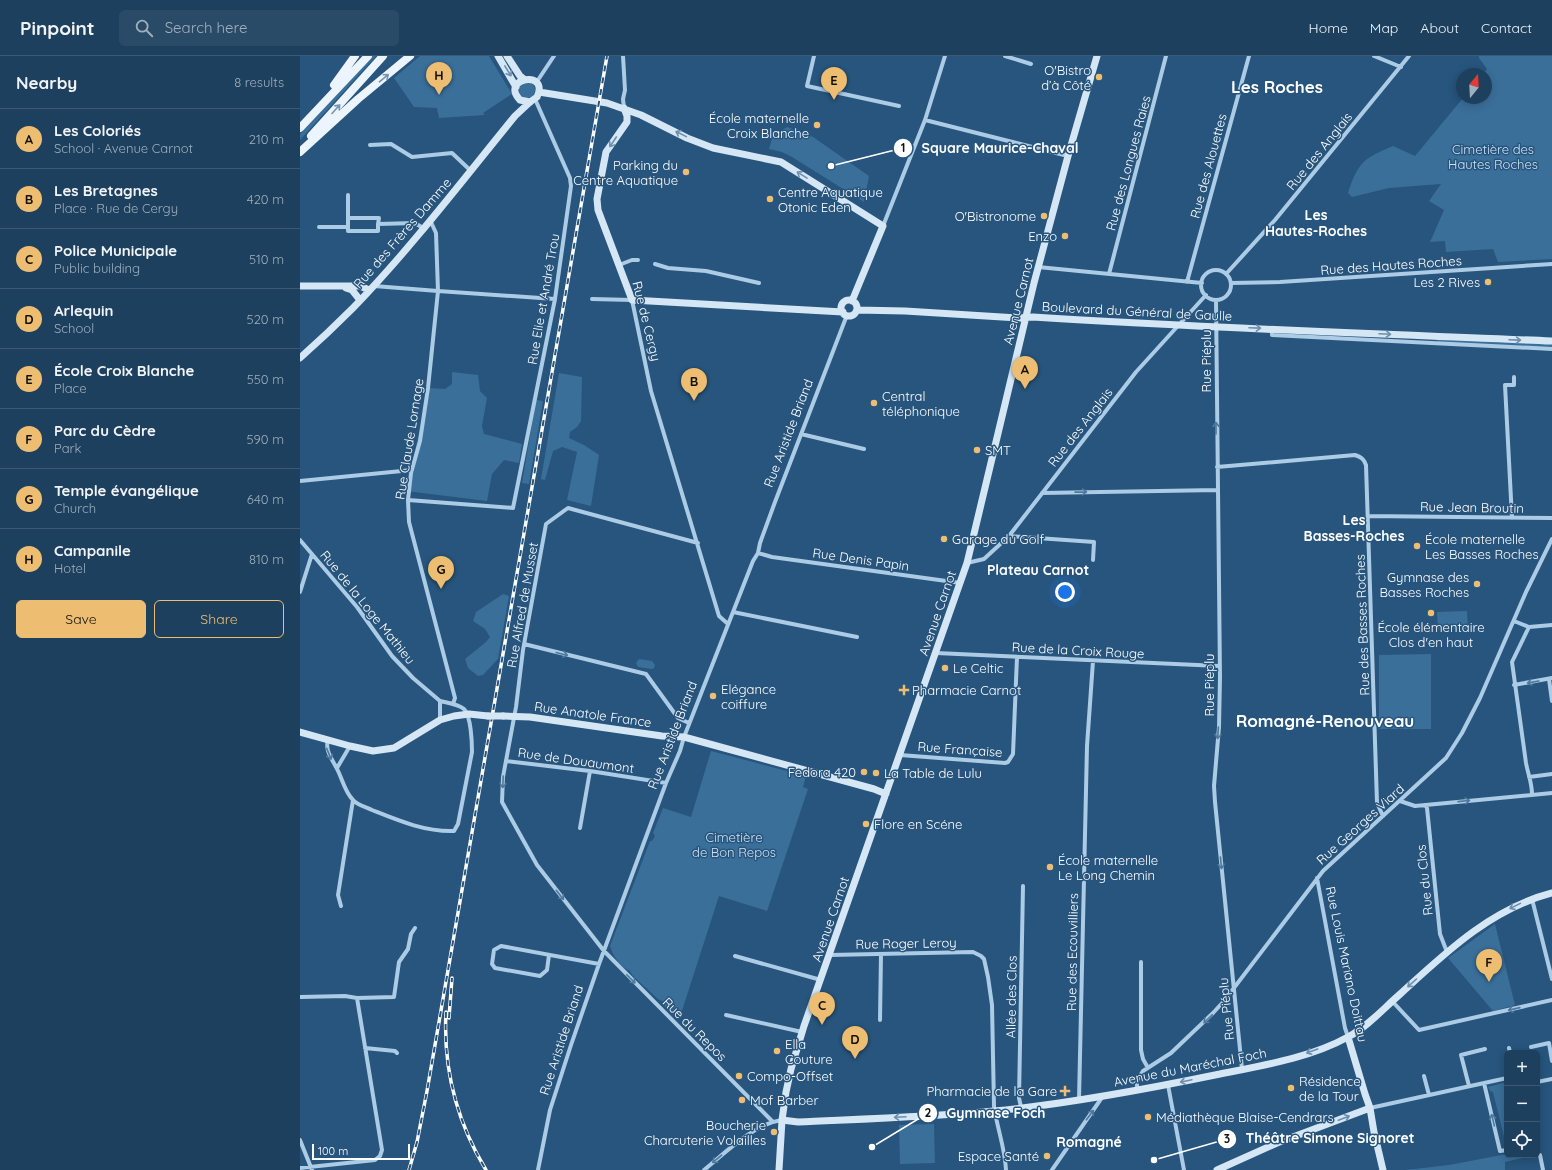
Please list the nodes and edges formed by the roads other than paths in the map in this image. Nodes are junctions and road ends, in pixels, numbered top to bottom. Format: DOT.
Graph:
graph roads {
  1 [pos="355,56"];
  2 [pos="368,56"];
  3 [pos="383,56"];
  4 [pos="410,56"];
  5 [pos="498,56"];
  6 [pos="507,56"];
  7 [pos="554,56"];
  8 [pos="623,56"];
  9 [pos="814,56"];
  10 [pos="945,56"];
  11 [pos="1005,56"];
  12 [pos="1097,56"];
  13 [pos="1166,56"];
  14 [pos="1249,56"];
  15 [pos="1374,56"];
  16 [pos="1409,56"];
  17 [pos="1031,64"];
  18 [pos="1401,67"];
  19 [pos="524,79"];
  20 [pos="536,83"];
  21 [pos="516,87"];
  22 [pos="539,92"];
  23 [pos="520,100"];
  24 [pos="532,100"];
  25 [pos="322,105"];
  26 [pos="899,106"];
  27 [pos="624,108"];
  28 [pos="641,115"];
  29 [pos="515,116"];
  30 [pos="925,120"];
  31 [pos="626,122"];
  32 [pos="300,128"];
  33 [pos="370,144"];
  34 [pos="300,148"];
  35 [pos="300,152"];
  36 [pos="1068,156"];
  37 [pos="470,170"];
  38 [pos="348,195"];
  39 [pos="348,218"];
  40 [pos="430,220"];
  41 [pos="378,224"];
  42 [pos="883,226"];
  43 [pos="318,227"];
  44 [pos="348,227"];
  45 [pos="423,228"];
  46 [pos="638,260"];
  47 [pos="655,264"];
  48 [pos="1552,264"];
  49 [pos="619,265"];
  50 [pos="1038,267"];
  51 [pos="1109,274"];
  52 [pos="1226,274"];
  53 [pos="1187,282"];
  54 [pos="759,283"];
  55 [pos="1202,283"];
  56 [pos="1231,283"];
  57 [pos="301,287"];
  58 [pos="344,287"];
  59 [pos="371,288"];
  60 [pos="438,292"];
  61 [pos="1206,295"];
  62 [pos="555,298"];
  63 [pos="592,298"];
  64 [pos="360,300"];
  65 [pos="632,300"];
  66 [pos="1216,300"];
  67 [pos="852,301"];
  68 [pos="856,310"];
  69 [pos="845,314"];
  70 [pos="1026,317"];
  71 [pos="1178,326"];
  72 [pos="1216,327"];
  73 [pos="1272,329"];
  74 [pos="1552,341"];
  75 [pos="1552,350"];
  76 [pos="300,358"];
  77 [pos="1514,377"];
  78 [pos="801,434"];
  79 [pos="864,449"];
  80 [pos="1217,467"];
  81 [pos="412,470"];
  82 [pos="300,481"];
  83 [pos="1217,490"];
  84 [pos="1042,493"];
  85 [pos="408,500"];
  86 [pos="1368,516"];
  87 [pos="1512,518"];
  88 [pos="1552,518"];
  89 [pos="1009,536"];
  90 [pos="1552,539"];
  91 [pos="300,540"];
  92 [pos="698,543"];
  93 [pos="758,553"];
  94 [pos="312,554"];
  95 [pos="1093,560"];
  96 [pos="967,563"];
  97 [pos="960,583"];
  98 [pos="300,592"];
  99 [pos="733,612"];
  100 [pos="1514,621"];
  101 [pos="728,624"];
  102 [pos="1552,625"];
  103 [pos="1528,627"];
  104 [pos="857,637"];
  105 [pos="524,644"];
  106 [pos="936,653"];
  107 [pos="1017,657"];
  108 [pos="1093,661"];
  109 [pos="1220,666"];
  110 [pos="1550,679"];
  111 [pos="1514,685"];
  112 [pos="440,701"];
  113 [pos="1552,701"];
  114 [pos="453,704"];
  115 [pos="469,714"];
  116 [pos="514,716"];
  117 [pos="440,720"];
  118 [pos="690,723"];
  119 [pos="300,732"];
  120 [pos="684,737"];
  121 [pos="328,739"];
  122 [pos="350,746"];
  123 [pos="900,755"];
  124 [pos="506,761"];
  125 [pos="337,768"];
  126 [pos="590,771"];
  127 [pos="1552,774"];
  128 [pos="1528,777"];
  129 [pos="666,783"];
  130 [pos="1552,793"];
  131 [pos="886,794"];
  132 [pos="1532,794"];
  133 [pos="353,800"];
  134 [pos="1400,801"];
  135 [pos="1425,805"];
  136 [pos="1384,816"];
  137 [pos="580,828"];
  138 [pos="1317,878"];
  139 [pos="1023,886"];
  140 [pos="1552,893"];
  141 [pos="1532,899"];
  142 [pos="341,906"];
  143 [pos="415,928"];
  144 [pos="604,951"];
  145 [pos="1447,952"];
  146 [pos="881,954"];
  147 [pos="549,955"];
  148 [pos="830,955"];
  149 [pos="735,956"];
  150 [pos="1141,962"];
  151 [pos="599,964"];
  152 [pos="1552,979"];
  153 [pos="821,980"];
  154 [pos="1234,990"];
  155 [pos="300,997"];
  156 [pos="357,998"];
  157 [pos="1552,1000"];
  158 [pos="1392,1001"];
  159 [pos="726,1015"];
  160 [pos="880,1020"];
  161 [pos="802,1032"];
  162 [pos="1348,1037"];
  163 [pos="365,1048"];
  164 [pos="1531,1048"];
  165 [pos="1485,1049"];
  166 [pos="397,1053"];
  167 [pos="1552,1061"];
  168 [pos="1148,1068"];
  169 [pos="1242,1069"];
  170 [pos="1424,1076"];
  171 [pos="1504,1079"];
  172 [pos="1552,1079"];
  173 [pos="1540,1081"];
  174 [pos="1484,1083"];
  175 [pos="1168,1085"];
  176 [pos="1469,1086"];
  177 [pos="1137,1091"];
  178 [pos="1104,1096"];
  179 [pos="1429,1096"];
  180 [pos="1080,1100"];
  181 [pos="1020,1107"];
  182 [pos="1370,1108"];
  183 [pos="994,1111"];
  184 [pos="782,1120"];
  185 [pos="772,1122"];
  186 [pos="300,1140"];
  187 [pos="1504,1150"];
  188 [pos="1540,1156"];
  189 [pos="300,1168"];
  190 [pos="311,1168"];
  191 [pos="538,1170"];
  192 [pos="704,1170"];
  193 [pos="779,1170"];
  194 [pos="1006,1170"];
  195 [pos="1052,1170"];
  196 [pos="1184,1170"];
  197 [pos="1217,1170"];
  198 [pos="1384,1170"];
  199 [pos="1543,1170"];
  1 -- 25 [label="main road"];
  2 -- 25 [label="main road"];
  34 -- 3 [label="main road, one-way"];
  35 -- 4 [label="main road, one-way"];
  5 -- 21 [label="street, one-way"];
  6 -- 19 [label="street"];
  7 -- 20 [label="street"];
  8 -- 27 [label="street"];
  9 -- 26 [label="street"];
  10 -- 30 [label="street"];
  11 -- 17 [label="street"];
  12 -- 36 [label="street, Avenue Carnot"];
  13 -- 51 [label="street, Rue des Longues Raies"];
  14 -- 53 [label="street, Rue des Alouettes"];
  15 -- 18 [label="street"];
  16 -- 18 [label="street, Rue des Anglais"];
  18 -- 52 [label="street, Rue des Anglais"];
  19 -- 20 [label="street"];
  19 -- 21 [label="street"];
  20 -- 22 [label="street"];
  21 -- 23 [label="street"];
  22 -- 24 [label="street, Rue des Frères Damme"];
  22 -- 27 [label="street"];
  23 -- 24 [label="street"];
  23 -- 29 [label="street, Rue des Frères Damme"];
  24 -- 29 [label="street, Rue des Frères Damme"];
  24 -- 62 [label="street, Rue Elie et André Trou"];
  25 -- 32 [label="main road"];
  27 -- 28 [label="street"];
  27 -- 31 [label="street"];
  28 -- 31 [label="street"];
  42 -- 28 [label="street, one-way"];
  29 -- 37 [label="street, Rue des Frères Damme"];
  30 -- 36 [label="street"];
  30 -- 42 [label="street"];
  31 -- 49 [label="street, Rue de Cergy, one-way"];
  33 -- 37 [label="street"];
  36 -- 50 [label="street, Avenue Carnot"];
  37 -- 40 [label="street, Rue des Frères Damme"];
  38 -- 39 [label="street"];
  39 -- 41 [label="street"];
  39 -- 44 [label="street"];
  40 -- 45 [label="street, Rue des Frères Damme"];
  40 -- 60 [label="street, Rue Claude Lornage"];
  41 -- 44 [label="street"];
  41 -- 45 [label="street"];
  42 -- 67 [label="street"];
  43 -- 44 [label="street"];
  45 -- 59 [label="street, Rue des Frères Damme"];
  46 -- 49 [label="street"];
  47 -- 54 [label="street"];
  48 -- 56 [label="street, Rue des Hautes Roches"];
  49 -- 65 [label="street, Rue de Cergy"];
  50 -- 51 [label="street"];
  50 -- 70 [label="street, Avenue Carnot"];
  51 -- 53 [label="street"];
  52 -- 55 [label="street"];
  52 -- 56 [label="street"];
  53 -- 55 [label="street"];
  55 -- 61 [label="street"];
  56 -- 66 [label="street"];
  57 -- 58 [label="street"];
  58 -- 59 [label="street"];
  58 -- 64 [label="street"];
  59 -- 60 [label="street"];
  59 -- 64 [label="street, Rue des Frères Damme"];
  60 -- 62 [label="street"];
  60 -- 81 [label="street, Rue Claude Lornage"];
  61 -- 66 [label="street"];
  61 -- 71 [label="street, Rue des Anglais"];
  62 -- 85 [label="street, Rue Elie et André Trou"];
  63 -- 65 [label="street"];
  64 -- 76 [label="street, Rue des Frères Damme"];
  65 -- 69 [label="street"];
  65 -- 92 [label="street, Rue de Cergy"];
  66 -- 72 [label="street, Rue Piéplu"];
  67 -- 68 [label="street"];
  67 -- 69 [label="street"];
  68 -- 69 [label="street"];
  68 -- 70 [label="street, Boulevard du Général de Gaulle"];
  69 -- 78 [label="street, Rue Aristide Briand"];
  70 -- 71 [label="street, Boulevard du Général de Gaulle"];
  70 -- 96 [label="street, Avenue Carnot"];
  71 -- 72 [label="street, Boulevard du Général de Gaulle"];
  71 -- 84 [label="street, Rue des Anglais"];
  72 -- 73 [label="street, Boulevard du Général de Gaulle, one-way"];
  80 -- 72 [label="street, Rue Piéplu, one-way"];
  73 -- 74 [label="street, Boulevard du Général de Gaulle, one-way"];
  73 -- 75 [label="street, Boulevard du Général de Gaulle"];
  77 -- 87 [label="street"];
  78 -- 79 [label="street"];
  78 -- 93 [label="street, Rue Aristide Briand"];
  80 -- 83 [label="street, Rue Piéplu"];
  80 -- 86 [label="street, Rue des Basses Roches"];
  81 -- 82 [label="street"];
  81 -- 85 [label="street, Rue Claude Lornage"];
  84 -- 83 [label="street, one-way"];
  83 -- 109 [label="street, Rue Piéplu"];
  84 -- 89 [label="street, Rue des Anglais"];
  85 -- 114 [label="street, Rue Claude Lornage"];
  86 -- 87 [label="street, Rue Jean Broutin"];
  86 -- 136 [label="street, Rue des Basses Roches"];
  87 -- 88 [label="street, Rue Jean Broutin"];
  89 -- 95 [label="street"];
  89 -- 96 [label="street, Rue des Anglais"];
  90 -- 100 [label="street, Rue Georges Viard"];
  91 -- 94 [label="street, Rue de la Loge Mathieu"];
  92 -- 101 [label="street, Rue de Cergy"];
  92 -- 105 [label="street, Rue Alfred de Musset"];
  93 -- 97 [label="street, Rue Denis Papin"];
  93 -- 99 [label="street, Rue Aristide Briand"];
  94 -- 98 [label="street"];
  94 -- 112 [label="street, Rue de la Loge Mathieu"];
  96 -- 97 [label="street, Avenue Carnot"];
  97 -- 106 [label="street, Avenue Carnot"];
  99 -- 101 [label="street, Rue Aristide Briand"];
  99 -- 104 [label="street"];
  100 -- 103 [label="street"];
  100 -- 134 [label="street, Rue Georges Viard"];
  101 -- 118 [label="street, Rue Aristide Briand"];
  102 -- 103 [label="street"];
  103 -- 111 [label="street"];
  105 -- 116 [label="street, Rue Alfred de Musset"];
  105 -- 118 [label="street, one-way"];
  106 -- 107 [label="street, Rue de la Croix Rouge"];
  106 -- 123 [label="street, Avenue Carnot"];
  107 -- 108 [label="street, Rue de la Croix Rouge"];
  107 -- 123 [label="street, Rue Française"];
  108 -- 109 [label="street, Rue de la Croix Rouge"];
  108 -- 180 [label="street, Rue des Ecouvilliers"];
  109 -- 154 [label="street, Rue Piéplu, one-way"];
  110 -- 111 [label="street, one-way"];
  110 -- 113 [label="street"];
  111 -- 128 [label="street"];
  112 -- 114 [label="street, Rue de la Loge Mathieu"];
  112 -- 117 [label="street"];
  114 -- 115 [label="street, Rue de la Loge Mathieu"];
  115 -- 116 [label="street, Rue Anatole France, bridge"];
  115 -- 117 [label="street, Rue Anatole France"];
  115 -- 133 [label="street"];
  116 -- 120 [label="street, Rue Anatole France"];
  116 -- 124 [label="street"];
  117 -- 122 [label="street, Rue Anatole France"];
  118 -- 120 [label="street, Rue Aristide Briand"];
  119 -- 121 [label="street, Rue Anatole France"];
  120 -- 129 [label="street, Rue Aristide Briand"];
  120 -- 131 [label="street, Rue Anatole France"];
  121 -- 122 [label="street, Rue Anatole France"];
  121 -- 125 [label="street, one-way"];
  122 -- 125 [label="street"];
  123 -- 131 [label="street, Avenue Carnot"];
  124 -- 126 [label="street, Rue de Douaumont"];
  124 -- 144 [label="street, one-way"];
  125 -- 133 [label="street"];
  126 -- 129 [label="street, Rue de Douaumont"];
  126 -- 137 [label="street"];
  127 -- 128 [label="street"];
  128 -- 132 [label="street"];
  129 -- 144 [label="street, Rue Aristide Briand"];
  130 -- 132 [label="street"];
  131 -- 148 [label="street, Avenue Carnot"];
  135 -- 132 [label="street, one-way"];
  133 -- 142 [label="street"];
  134 -- 135 [label="street"];
  134 -- 136 [label="street, Rue Georges Viard"];
  135 -- 145 [label="street, Rue du Clos"];
  136 -- 138 [label="street, Rue Georges Viard"];
  138 -- 154 [label="street, Rue Georges Viard"];
  138 -- 162 [label="street, Rue Louis Mariano Doittau"];
  139 -- 181 [label="street, Allée des Clos"];
  140 -- 141 [label="street, Avenue du Maréchal Foch"];
  141 -- 145 [label="street, Avenue du Maréchal Foch, one-way"];
  141 -- 152 [label="street"];
  143 -- 156 [label="street"];
  144 -- 151 [label="street, Rue Aristide Briand"];
  144 -- 185 [label="street, Rue du Repos, one-way"];
  145 -- 158 [label="street, Avenue du Maréchal Foch, one-way"];
  146 -- 148 [label="street, Rue Roger Leroy"];
  146 -- 160 [label="street"];
  146 -- 183 [label="street, Rue Roger Leroy"];
  147 -- 147 [label="street"];
  147 -- 151 [label="street"];
  148 -- 153 [label="street, Avenue Carnot"];
  149 -- 153 [label="street"];
  150 -- 168 [label="street"];
  151 -- 191 [label="street, Rue Aristide Briand"];
  153 -- 161 [label="street, Avenue Carnot"];
  154 -- 168 [label="street, Rue Georges Viard, one-way"];
  154 -- 169 [label="street, Rue Piéplu"];
  155 -- 156 [label="street"];
  156 -- 163 [label="street"];
  157 -- 158 [label="street, one-way"];
  158 -- 162 [label="street, Avenue du Maréchal Foch"];
  159 -- 161 [label="street"];
  161 -- 184 [label="street, Avenue Carnot"];
  162 -- 169 [label="street, Avenue du Maréchal Foch, one-way"];
  162 -- 182 [label="street, Rue Louis Mariano Doittau"];
  163 -- 166 [label="street"];
  163 -- 190 [label="street"];
  164 -- 167 [label="street"];
  165 -- 176 [label="street"];
  168 -- 177 [label="street, Rue Georges Viard"];
  169 -- 175 [label="street, Avenue du Maréchal Foch, one-way"];
  170 -- 179 [label="street"];
  171 -- 174 [label="street"];
  172 -- 173 [label="street"];
  174 -- 176 [label="street"];
  187 -- 174 [label="street, one-way"];
  175 -- 177 [label="street, Avenue du Maréchal Foch"];
  175 -- 196 [label="street"];
  176 -- 179 [label="street"];
  177 -- 178 [label="street, Avenue du Maréchal Foch"];
  178 -- 180 [label="street, Avenue du Maréchal Foch"];
  195 -- 178 [label="street, one-way"];
  179 -- 182 [label="street"];
  180 -- 181 [label="street, Avenue du Maréchal Foch"];
  181 -- 183 [label="street, Avenue du Maréchal Foch"];
  197 -- 182 [label="street, one-way"];
  182 -- 198 [label="street, Rue Louis Mariano Doittau"];
  183 -- 184 [label="street, Avenue du Maréchal Foch, one-way"];
  183 -- 194 [label="street"];
  184 -- 185 [label="street"];
  184 -- 193 [label="street, Avenue Carnot"];
  185 -- 192 [label="street, one-way"];
  186 -- 190 [label="street"];
  188 -- 199 [label="street"];
  189 -- 190 [label="street"];
}
